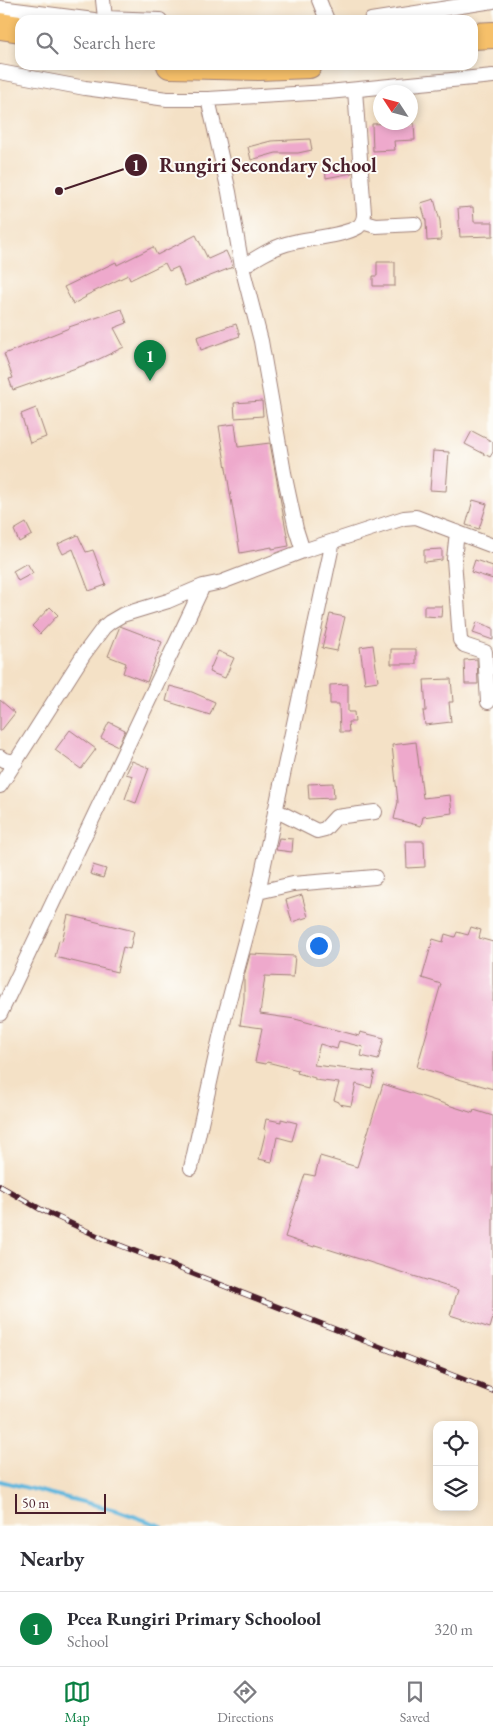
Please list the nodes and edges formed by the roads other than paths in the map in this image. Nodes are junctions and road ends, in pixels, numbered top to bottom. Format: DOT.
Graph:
graph roads {
  1 [pos="103,0"];
  2 [pos="319,0"];
  3 [pos="493,1"];
  4 [pos="0,8"];
  5 [pos="28,14"];
  6 [pos="43,15"];
  7 [pos="101,15"];
  8 [pos="325,15"];
  9 [pos="403,15"];
  10 [pos="15,20"];
  11 [pos="0,26"];
  12 [pos="493,35"];
  13 [pos="478,36"];
  14 [pos="0,43"];
  15 [pos="15,45"];
  16 [pos="493,50"];
  17 [pos="478,51"];
  18 [pos="0,72"];
  19 [pos="493,76"];
  20 [pos="356,90"];
  21 [pos="208,99"];
  22 [pos="362,222"];
  23 [pos="414,224"];
  24 [pos="242,267"];
  25 [pos="457,532"];
  26 [pos="333,541"];
  27 [pos="493,546"];
  28 [pos="303,551"];
  29 [pos="203,586"];
  30 [pos="488,702"];
  31 [pos="0,757"];
  32 [pos="16,762"];
  33 [pos="0,786"];
  34 [pos="275,810"];
  35 [pos="375,812"];
  36 [pos="375,878"];
  37 [pos="258,892"];
  38 [pos="0,1014"];
  39 [pos="191,1168"];
  1 -- 7 [label="street"];
  2 -- 8 [label="street"];
  3 -- 9 [label="street"];
  4 -- 5 [label="street"];
  5 -- 6 [label="street"];
  10 -- 11 [label="highway"];
  12 -- 13 [label="highway"];
  14 -- 15 [label="highway"];
  16 -- 17 [label="highway"];
  18 -- 21 [label="street"];
  19 -- 20 [label="street"];
  20 -- 21 [label="street"];
  20 -- 22 [label="street"];
  21 -- 24 [label="street"];
  22 -- 23 [label="street"];
  22 -- 24 [label="street"];
  24 -- 28 [label="street"];
  25 -- 26 [label="street"];
  25 -- 27 [label="street"];
  25 -- 30 [label="street"];
  26 -- 28 [label="street"];
  26 -- 34 [label="street"];
  28 -- 29 [label="street"];
  29 -- 32 [label="street"];
  29 -- 38 [label="street"];
  31 -- 32 [label="street"];
  32 -- 33 [label="street"];
  34 -- 35 [label="street"];
  34 -- 37 [label="street"];
  36 -- 37 [label="street"];
  37 -- 39 [label="street"];
}
